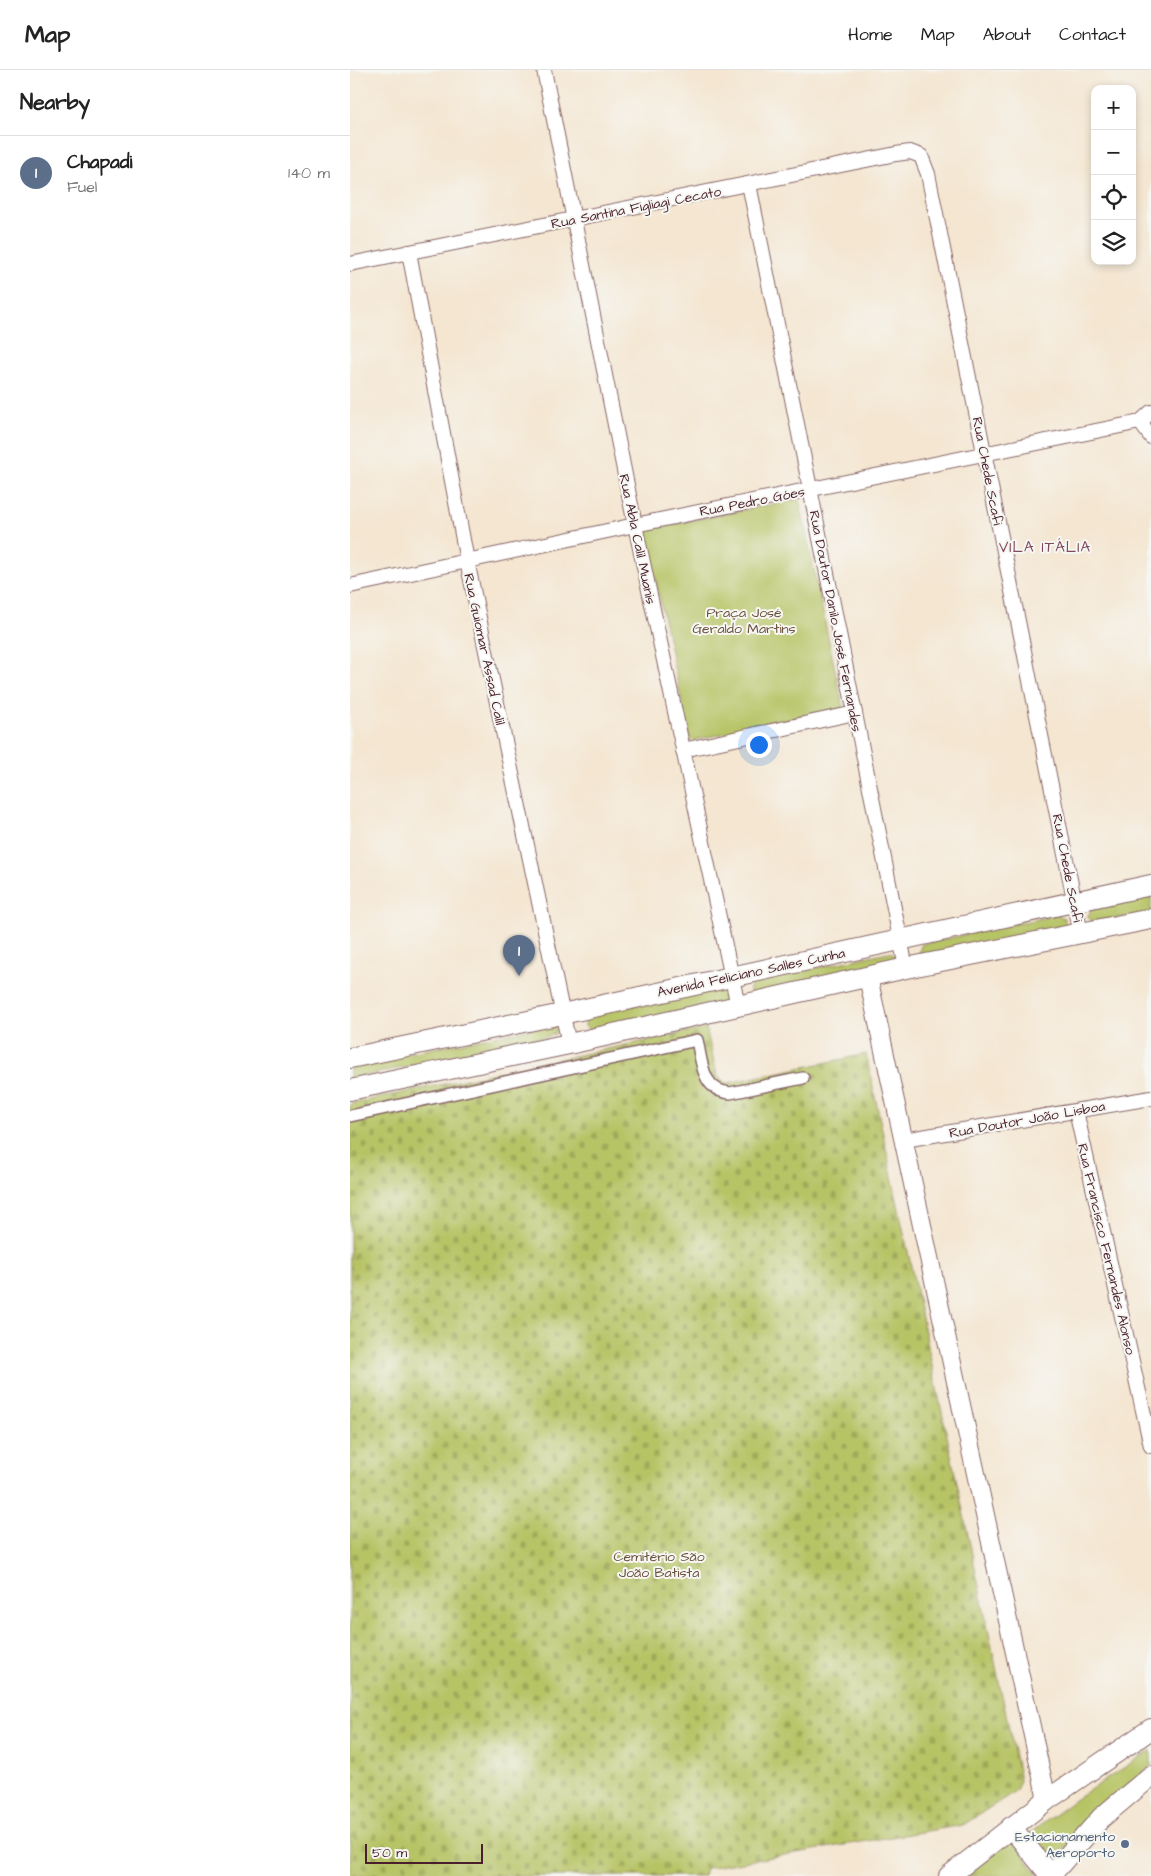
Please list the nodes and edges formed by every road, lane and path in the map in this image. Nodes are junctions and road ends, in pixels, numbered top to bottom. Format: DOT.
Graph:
graph roads {
  1 [pos="544,70"];
  2 [pos="921,156"];
  3 [pos="749,184"];
  4 [pos="574,219"];
  5 [pos="409,252"];
  6 [pos="350,264"];
  7 [pos="1151,412"];
  8 [pos="1140,422"];
  9 [pos="1151,437"];
  10 [pos="984,453"];
  11 [pos="810,490"];
  12 [pos="635,525"];
  13 [pos="466,562"];
  14 [pos="350,586"];
  15 [pos="855,713"];
  16 [pos="683,750"];
  17 [pos="1151,885"];
  18 [pos="1075,901"];
  19 [pos="1151,919"];
  20 [pos="1081,934"];
  21 [pos="900,939"];
  22 [pos="906,968"];
  23 [pos="731,976"];
  24 [pos="868,977"];
  25 [pos="738,1006"];
  26 [pos="562,1014"];
  27 [pos="569,1044"];
  28 [pos="350,1058"];
  29 [pos="803,1078"];
  30 [pos="350,1090"];
  31 [pos="1151,1098"];
  32 [pos="1076,1111"];
  33 [pos="350,1116"];
  34 [pos="904,1140"];
  35 [pos="1151,1446"];
  36 [pos="1151,1729"];
  37 [pos="1151,1776"];
  38 [pos="1047,1800"];
  39 [pos="1011,1827"];
  40 [pos="949,1876"];
  41 [pos="1050,1876"];
  1 -- 4 [label="street, Rua Abla Calil Muanis"];
  2 -- 3 [label="street, Rua Santina Figliagi Cecato"];
  2 -- 10 [label="street, Rua Chede Scafi"];
  3 -- 4 [label="street, Rua Santina Figliagi Cecato"];
  3 -- 11 [label="street, Rua Doutor Danilo José Fernandes"];
  4 -- 5 [label="street, Rua Santina Figliagi Cecato"];
  4 -- 12 [label="street, Rua Abla Calil Muanis"];
  5 -- 6 [label="street, Rua Santina Figliagi Cecato"];
  5 -- 13 [label="street, Rua Guiomar Assad Calil"];
  7 -- 8 [label="street"];
  8 -- 9 [label="street"];
  8 -- 10 [label="street, Rua Pedro Góes"];
  10 -- 11 [label="street, Rua Pedro Góes"];
  10 -- 18 [label="street, Rua Chede Scafi"];
  11 -- 12 [label="street, Rua Pedro Góes"];
  11 -- 15 [label="street, Rua Doutor Danilo José Fernandes"];
  12 -- 13 [label="street, Rua Pedro Góes"];
  12 -- 16 [label="street, Rua Abla Calil Muanis"];
  13 -- 14 [label="street, Rua Pedro Góes"];
  13 -- 26 [label="street, Rua Guiomar Assad Calil"];
  15 -- 16 [label="street"];
  15 -- 21 [label="street, Rua Doutor Danilo José Fernandes"];
  16 -- 23 [label="street, Rua Abla Calil Muanis"];
  17 -- 18 [label="main road, Avenida Feliciano Salles Cunha"];
  18 -- 20 [label="street, Rua Chede Scafi"];
  18 -- 21 [label="main road, Avenida Feliciano Salles Cunha"];
  19 -- 20 [label="main road"];
  20 -- 22 [label="main road"];
  21 -- 22 [label="street, Rua Doutor Danilo José Fernandes"];
  21 -- 23 [label="main road, Avenida Feliciano Salles Cunha"];
  22 -- 24 [label="main road"];
  23 -- 25 [label="street, Rua Abla Calil Muanis"];
  23 -- 26 [label="main road, Avenida Feliciano Salles Cunha"];
  24 -- 25 [label="main road"];
  24 -- 34 [label="street"];
  25 -- 27 [label="main road"];
  26 -- 27 [label="street, Rua Guiomar Assad Calil"];
  26 -- 28 [label="main road, Avenida Feliciano Salles Cunha"];
  27 -- 30 [label="main road"];
  29 -- 33 [label="street"];
  31 -- 32 [label="street, Rua Doutor João Lisboa"];
  32 -- 34 [label="street, Rua Doutor João Lisboa"];
  32 -- 35 [label="street, Rua Francisco Fernandes Alonso"];
  34 -- 38 [label="street"];
  36 -- 38 [label="main road"];
  37 -- 41 [label="main road"];
  38 -- 39 [label="main road"];
  39 -- 40 [label="main road"];
  39 -- 41 [label="main road"];
}
